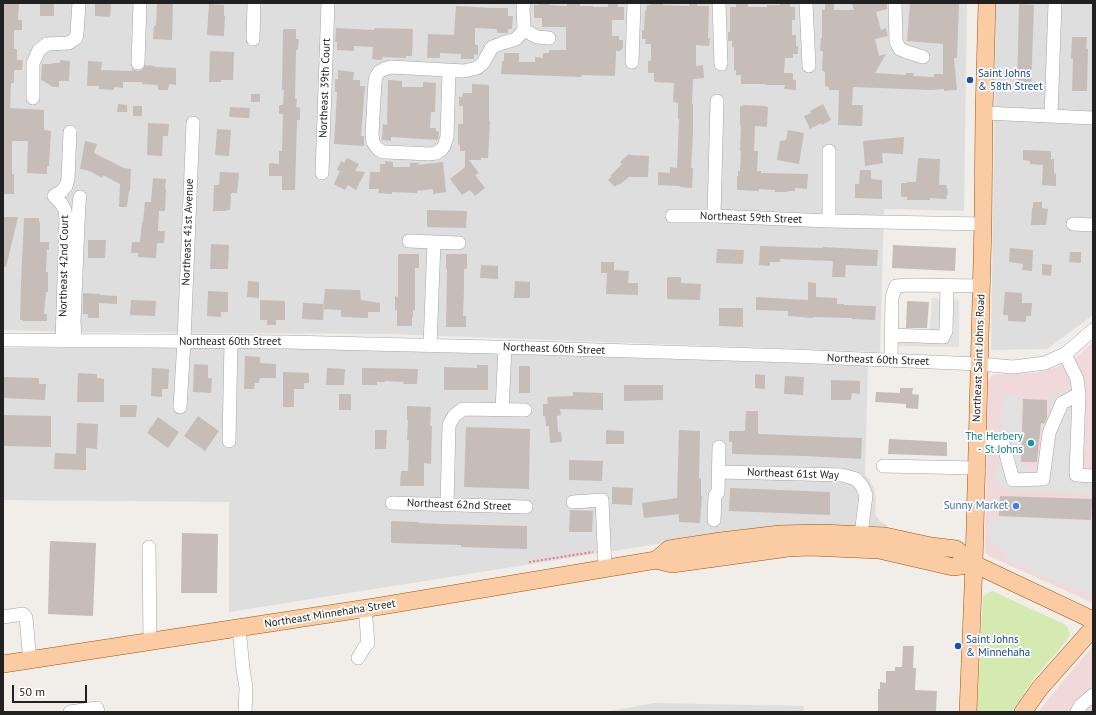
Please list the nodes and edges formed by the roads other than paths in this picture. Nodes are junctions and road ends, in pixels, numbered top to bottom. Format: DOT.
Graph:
graph roads {
  1 [pos="79,3"];
  2 [pos="140,3"];
  3 [pos="254,3"];
  4 [pos="328,3"];
  5 [pos="524,3"];
  6 [pos="634,3"];
  7 [pos="719,3"];
  8 [pos="806,3"];
  9 [pos="895,3"];
  10 [pos="987,3"];
  11 [pos="1055,3"];
  12 [pos="524,30"];
  13 [pos="549,38"];
  14 [pos="253,39"];
  15 [pos="923,57"];
  16 [pos="138,62"];
  17 [pos="632,62"];
  18 [pos="721,64"];
  19 [pos="809,66"];
  20 [pos="449,70"];
  21 [pos="33,98"];
  22 [pos="717,101"];
  23 [pos="984,113"];
  24 [pos="1051,116"];
  25 [pos="1093,118"];
  26 [pos="193,123"];
  27 [pos="70,132"];
  28 [pos="829,151"];
  29 [pos="322,173"];
  30 [pos="80,197"];
  31 [pos="672,216"];
  32 [pos="714,216"];
  33 [pos="829,221"];
  34 [pos="983,224"];
  35 [pos="1073,224"];
  36 [pos="1093,225"];
  37 [pos="409,242"];
  38 [pos="434,242"];
  39 [pos="459,243"];
  40 [pos="947,286"];
  41 [pos="981,286"];
  42 [pos="1093,330"];
  43 [pos="891,335"];
  44 [pos="3,340"];
  45 [pos="68,341"];
  46 [pos="184,341"];
  47 [pos="231,342"];
  48 [pos="430,346"];
  49 [pos="504,347"];
  50 [pos="1065,354"];
  51 [pos="891,360"];
  52 [pos="979,364"];
  53 [pos="1078,394"];
  54 [pos="180,407"];
  55 [pos="502,410"];
  56 [pos="525,410"];
  57 [pos="229,441"];
  58 [pos="977,443"];
  59 [pos="719,447"];
  60 [pos="883,466"];
  61 [pos="976,468"];
  62 [pos="719,472"];
  63 [pos="1093,476"];
  64 [pos="573,502"];
  65 [pos="392,503"];
  66 [pos="447,505"];
  67 [pos="526,507"];
  68 [pos="714,520"];
  69 [pos="861,535"];
  70 [pos="149,547"];
  71 [pos="656,560"];
  72 [pos="974,564"];
  73 [pos="605,569"];
  74 [pos="365,608"];
  75 [pos="3,617"];
  76 [pos="1093,620"];
  77 [pos="239,628"];
  78 [pos="1093,628"];
  79 [pos="150,642"];
  80 [pos="358,658"];
  81 [pos="30,661"];
  82 [pos="3,664"];
  83 [pos="1093,695"];
  84 [pos="70,712"];
  85 [pos="98,712"];
  86 [pos="246,712"];
  87 [pos="968,712"];
  88 [pos="1023,712"];
  89 [pos="1078,712"];
  1 -- 21 [label="street"];
  2 -- 16 [label="street"];
  3 -- 14 [label="street"];
  4 -- 29 [label="street, Northeast 39th Court"];
  5 -- 12 [label="street"];
  6 -- 17 [label="street"];
  7 -- 18 [label="street"];
  8 -- 19 [label="street"];
  9 -- 15 [label="street"];
  10 -- 23 [label="main road, Northeast Saint Johns Road"];
  11 -- 24 [label="street"];
  12 -- 13 [label="street"];
  12 -- 20 [label="street"];
  20 -- 20 [label="street"];
  22 -- 32 [label="street"];
  23 -- 24 [label="street"];
  23 -- 34 [label="main road, Northeast Saint Johns Road"];
  24 -- 25 [label="street"];
  26 -- 46 [label="street, Northeast 41st Avenue"];
  27 -- 45 [label="street, Northeast 42nd Court"];
  28 -- 33 [label="street"];
  30 -- 45 [label="street"];
  31 -- 32 [label="street, Northeast 59th Street"];
  32 -- 33 [label="street, Northeast 59th Street"];
  33 -- 34 [label="street, Northeast 59th Street"];
  34 -- 41 [label="main road, Northeast Saint Johns Road"];
  35 -- 36 [label="street"];
  37 -- 38 [label="street"];
  38 -- 39 [label="street"];
  38 -- 48 [label="street"];
  40 -- 41 [label="street"];
  40 -- 43 [label="street"];
  40 -- 43 [label="street"];
  41 -- 52 [label="main road, Northeast Saint Johns Road"];
  42 -- 50 [label="street, Northeast 60th Street"];
  43 -- 51 [label="street"];
  44 -- 45 [label="street, Northeast 60th Street"];
  45 -- 46 [label="street, Northeast 60th Street"];
  46 -- 47 [label="street, Northeast 60th Street"];
  46 -- 54 [label="street, Northeast 41st Avenue"];
  47 -- 48 [label="street, Northeast 60th Street"];
  47 -- 57 [label="street"];
  48 -- 49 [label="street, Northeast 60th Street"];
  49 -- 51 [label="street, Northeast 60th Street"];
  49 -- 55 [label="street"];
  50 -- 52 [label="street, Northeast 60th Street"];
  50 -- 53 [label="street"];
  51 -- 52 [label="street, Northeast 60th Street"];
  52 -- 58 [label="main road, Northeast Saint Johns Road"];
  53 -- 58 [label="street"];
  53 -- 63 [label="street"];
  55 -- 56 [label="street"];
  55 -- 66 [label="street"];
  58 -- 61 [label="main road, Northeast Saint Johns Road"];
  59 -- 62 [label="street"];
  60 -- 61 [label="street"];
  61 -- 72 [label="main road, Northeast Saint Johns Road"];
  62 -- 68 [label="street"];
  62 -- 69 [label="street, Northeast 61st Way"];
  64 -- 73 [label="street"];
  65 -- 66 [label="street, Northeast 62nd Street"];
  66 -- 67 [label="street, Northeast 62nd Street"];
  69 -- 71 [label="main road, Northeast Minnehaha Street"];
  69 -- 72 [label="main road, Northeast Minnehaha Street"];
  70 -- 79 [label="street"];
  71 -- 72 [label="main road, Northeast Minnehaha Street"];
  71 -- 73 [label="main road, Northeast Minnehaha Street"];
  72 -- 76 [label="main road, Northeast Minnehaha Street"];
  72 -- 87 [label="main road, Northeast Saint Johns Road"];
  73 -- 74 [label="main road, Northeast Minnehaha Street"];
  74 -- 77 [label="main road, Northeast Minnehaha Street"];
  74 -- 80 [label="street"];
  75 -- 81 [label="street"];
  77 -- 79 [label="main road, Northeast Minnehaha Street"];
  77 -- 86 [label="street"];
  78 -- 88 [label="main road"];
  79 -- 81 [label="main road, Northeast Minnehaha Street"];
  81 -- 82 [label="main road, Northeast Minnehaha Street"];
  83 -- 89 [label="street"];
  84 -- 85 [label="street"];
}
